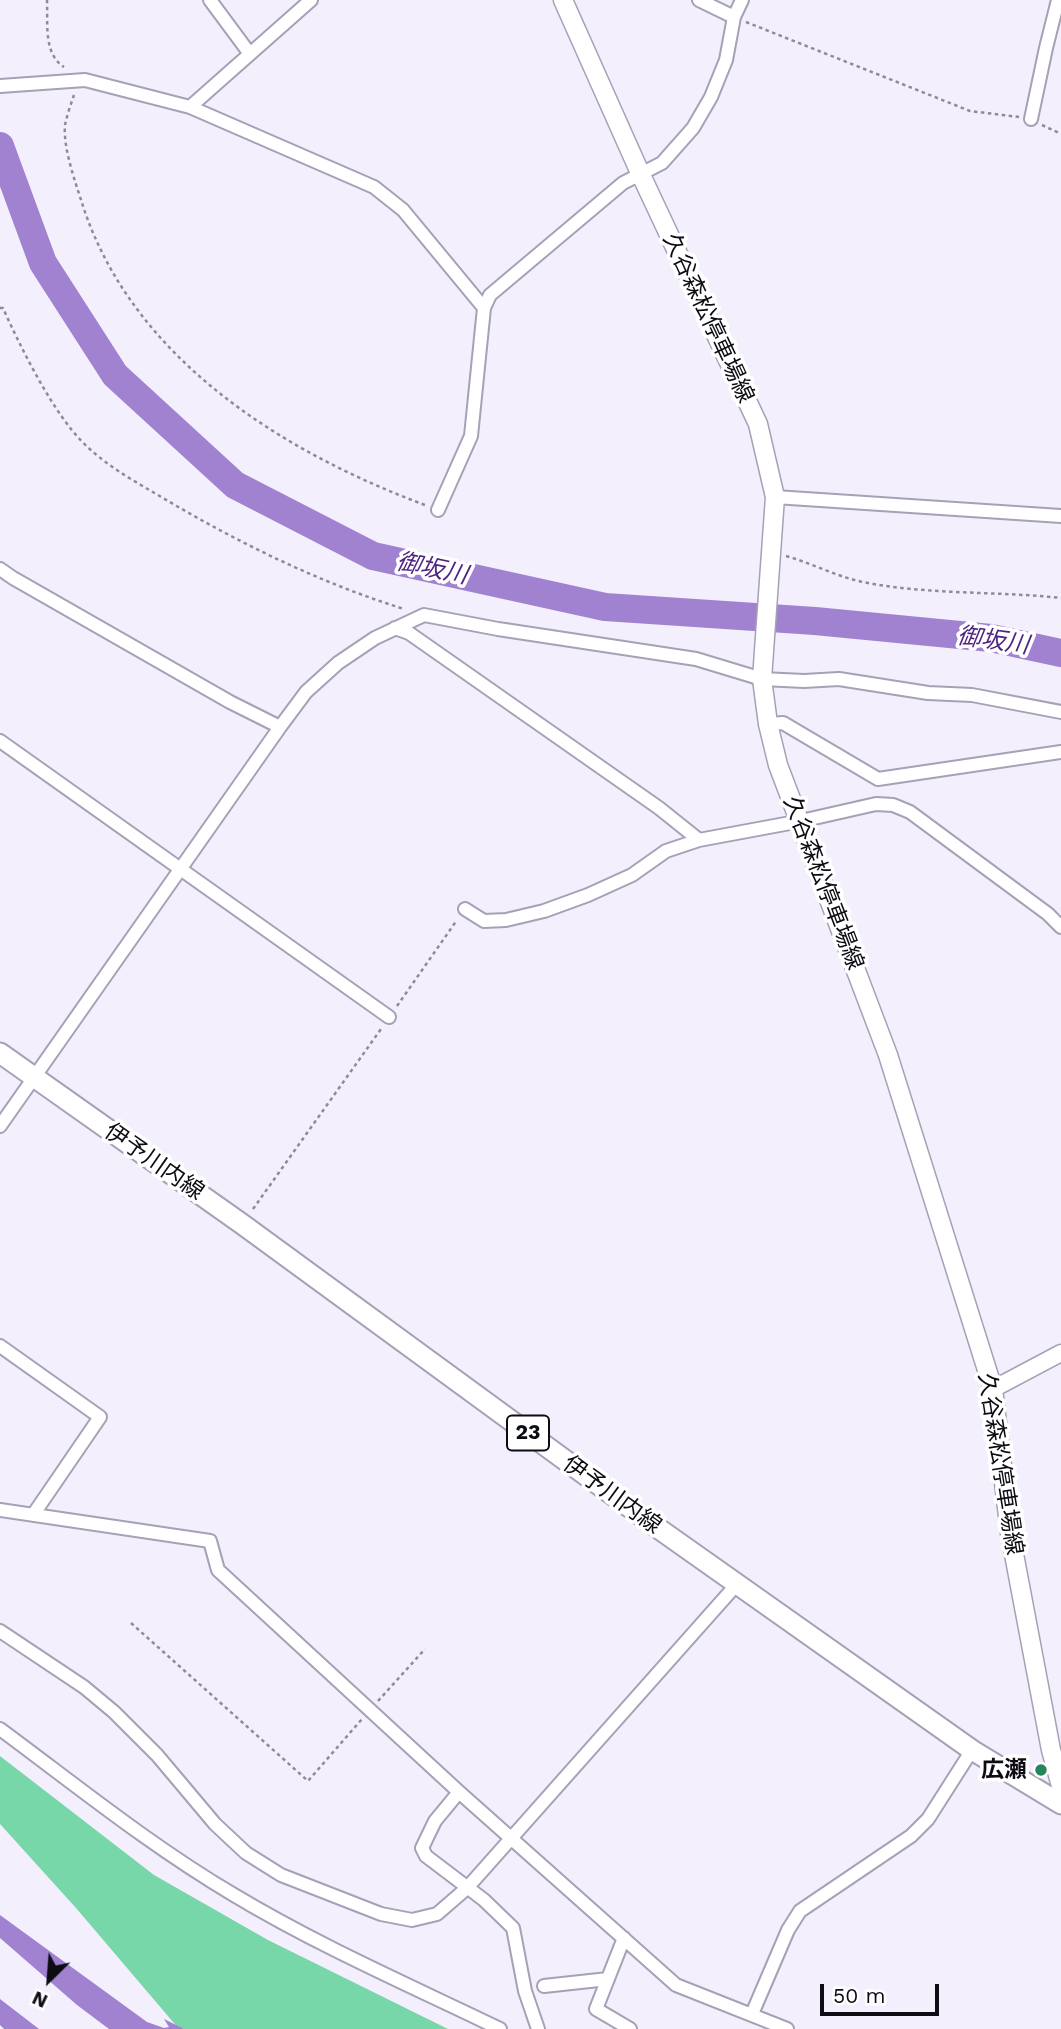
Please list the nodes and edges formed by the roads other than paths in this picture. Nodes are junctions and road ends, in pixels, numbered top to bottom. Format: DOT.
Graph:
graph roads {
  1 [pos="210,0"];
  2 [pos="311,0"];
  3 [pos="563,0"];
  4 [pos="699,0"];
  5 [pos="742,0"];
  6 [pos="1058,0"];
  7 [pos="734,17"];
  8 [pos="250,54"];
  9 [pos="0,86"];
  10 [pos="190,107"];
  11 [pos="1031,119"];
  12 [pos="641,175"];
  13 [pos="484,309"];
  14 [pos="775,496"];
  15 [pos="438,510"];
  16 [pos="1061,516"];
  17 [pos="0,569"];
  18 [pos="395,628"];
  19 [pos="762,673"];
  20 [pos="1061,712"];
  21 [pos="768,724"];
  22 [pos="280,727"];
  23 [pos="0,741"];
  24 [pos="1061,752"];
  25 [pos="800,821"];
  26 [pos="698,840"];
  27 [pos="179,869"];
  28 [pos="465,909"];
  29 [pos="1061,927"];
  30 [pos="389,1017"];
  31 [pos="0,1053"];
  32 [pos="35,1078"];
  33 [pos="0,1126"];
  34 [pos="0,1346"];
  35 [pos="1061,1353"];
  36 [pos="993,1390"];
  37 [pos="0,1510"];
  38 [pos="33,1515"];
  39 [pos="737,1584"];
  40 [pos="0,1631"];
  41 [pos="0,1729"];
  42 [pos="972,1750"];
  43 [pos="1061,1786"];
  44 [pos="459,1792"];
  45 [pos="1061,1804"];
  46 [pos="513,1838"];
  47 [pos="467,1888"];
  48 [pos="624,1938"];
  49 [pos="608,1979"];
  50 [pos="544,1986"];
  51 [pos="752,2014"];
  52 [pos="500,2029"];
  53 [pos="538,2029"];
  54 [pos="630,2029"];
  55 [pos="787,2029"];
  1 -- 8 [label="street"];
  2 -- 8 [label="street"];
  3 -- 12 [label="main road, 久谷森松停車場線"];
  4 -- 7 [label="street"];
  5 -- 7 [label="street"];
  6 -- 11 [label="street"];
  7 -- 12 [label="street"];
  8 -- 10 [label="street"];
  9 -- 10 [label="street"];
  10 -- 13 [label="street"];
  12 -- 13 [label="street"];
  12 -- 14 [label="main road, 久谷森松停車場線"];
  13 -- 15 [label="street"];
  14 -- 16 [label="street"];
  14 -- 19 [label="main road, 久谷森松停車場線"];
  17 -- 22 [label="street"];
  18 -- 19 [label="street"];
  18 -- 22 [label="street"];
  18 -- 26 [label="street"];
  19 -- 20 [label="street"];
  19 -- 21 [label="main road, 久谷森松停車場線"];
  21 -- 24 [label="street"];
  21 -- 25 [label="main road, 久谷森松停車場線"];
  22 -- 27 [label="street"];
  23 -- 27 [label="street"];
  25 -- 26 [label="street"];
  25 -- 29 [label="street"];
  25 -- 36 [label="main road, 久谷森松停車場線"];
  26 -- 28 [label="street"];
  27 -- 30 [label="street"];
  27 -- 32 [label="street"];
  31 -- 32 [label="main road, 伊予川内線 / 23"];
  32 -- 33 [label="street"];
  32 -- 39 [label="main road, 伊予川内線 / 23"];
  34 -- 38 [label="street"];
  35 -- 36 [label="street"];
  36 -- 43 [label="main road, 久谷森松停車場線"];
  37 -- 38 [label="street"];
  38 -- 44 [label="street"];
  39 -- 42 [label="main road, 伊予川内線 / 23"];
  39 -- 46 [label="street"];
  40 -- 47 [label="street"];
  41 -- 52 [label="street"];
  42 -- 45 [label="main road, 伊予川内線 / 23"];
  42 -- 51 [label="street"];
  44 -- 46 [label="street"];
  44 -- 47 [label="street"];
  46 -- 47 [label="street"];
  46 -- 48 [label="street"];
  47 -- 53 [label="street"];
  48 -- 49 [label="street"];
  48 -- 51 [label="street"];
  49 -- 50 [label="street"];
  49 -- 54 [label="street"];
  51 -- 55 [label="street"];
}
